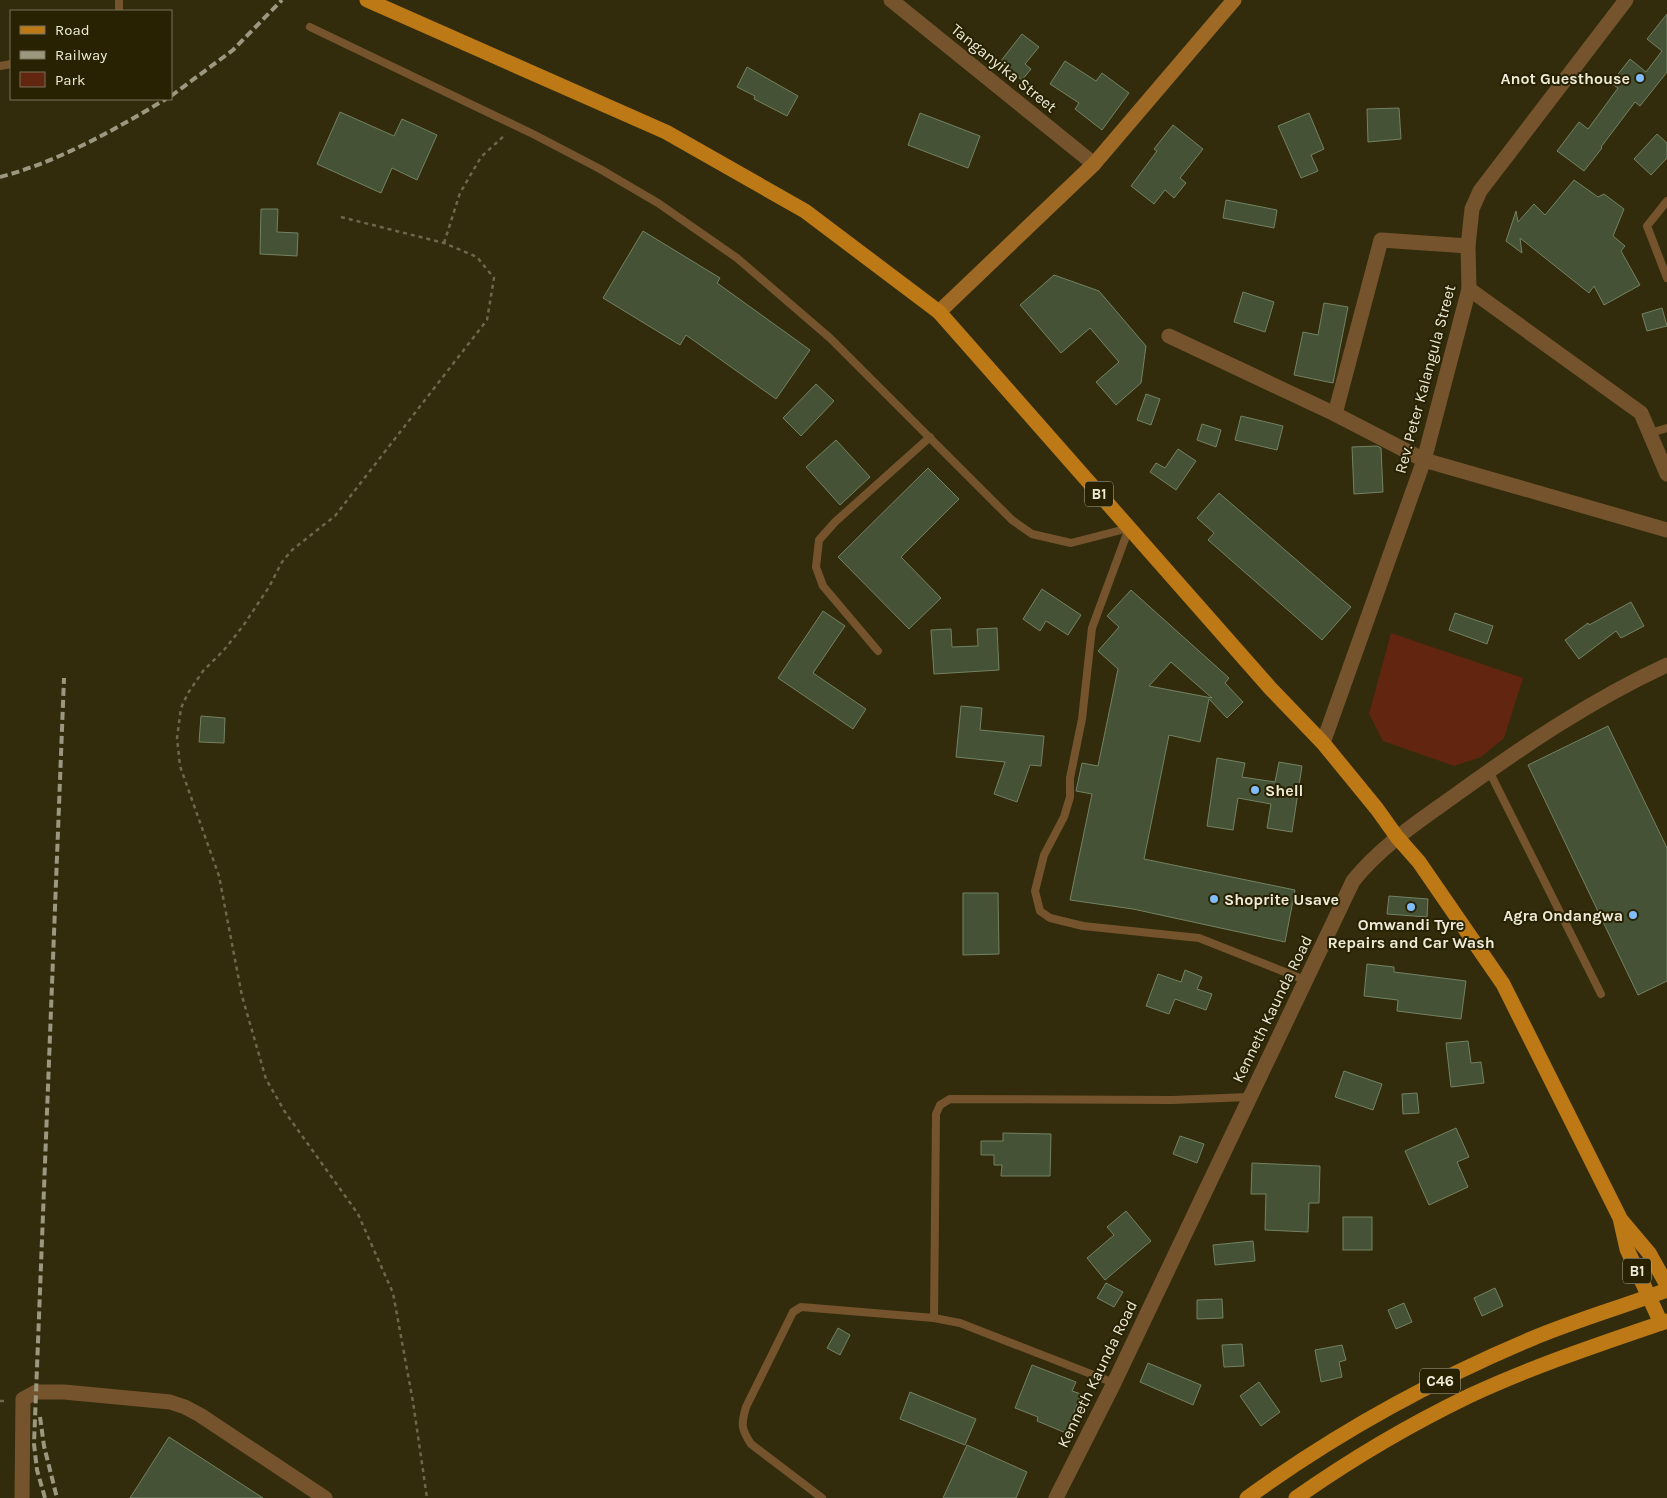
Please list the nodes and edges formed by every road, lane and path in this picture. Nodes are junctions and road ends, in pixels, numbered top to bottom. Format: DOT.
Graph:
graph roads {
  1 [pos="367,0"];
  2 [pos="891,0"];
  3 [pos="1234,0"];
  4 [pos="1624,1"];
  5 [pos="310,27"];
  6 [pos="515,126"];
  7 [pos="1094,164"];
  8 [pos="1667,202"];
  9 [pos="341,217"];
  10 [pos="444,243"];
  11 [pos="1468,246"];
  12 [pos="1667,278"];
  13 [pos="1469,289"];
  14 [pos="939,312"];
  15 [pos="1169,336"];
  16 [pos="1335,414"];
  17 [pos="1667,428"];
  18 [pos="1650,433"];
  19 [pos="930,437"];
  20 [pos="1424,460"];
  21 [pos="1667,474"];
  22 [pos="1129,528"];
  23 [pos="1667,530"];
  24 [pos="878,651"];
  25 [pos="1667,665"];
  26 [pos="1323,743"];
  27 [pos="1489,771"];
  28 [pos="1397,838"];
  29 [pos="1305,980"];
  30 [pos="1601,994"];
  31 [pos="1249,1097"];
  32 [pos="1620,1218"];
  33 [pos="1667,1285"];
  34 [pos="1667,1290"];
  35 [pos="1648,1297"];
  36 [pos="934,1318"];
  37 [pos="1664,1322"];
  38 [pos="1114,1383"];
  39 [pos="22,1498"];
  40 [pos="325,1498"];
  41 [pos="427,1498"];
  42 [pos="822,1498"];
  43 [pos="1056,1498"];
  44 [pos="1247,1498"];
  45 [pos="1296,1498"];
  1 -- 14 [label="main road, B1"];
  2 -- 7 [label="street, Tanganyika Street"];
  3 -- 7 [label="street"];
  4 -- 11 [label="street, Rev. Peter Kalangula Street"];
  5 -- 6 [label="lane"];
  6 -- 10 [label="path"];
  6 -- 19 [label="lane"];
  7 -- 14 [label="street"];
  8 -- 12 [label="lane"];
  9 -- 10 [label="path"];
  10 -- 41 [label="path"];
  11 -- 13 [label="street, Rev. Peter Kalangula Street"];
  11 -- 16 [label="street"];
  13 -- 18 [label="street"];
  13 -- 20 [label="street, Rev. Peter Kalangula Street"];
  14 -- 22 [label="main road, B1"];
  15 -- 16 [label="street"];
  16 -- 20 [label="street"];
  17 -- 18 [label="lane"];
  18 -- 21 [label="street"];
  19 -- 22 [label="lane"];
  19 -- 24 [label="lane"];
  20 -- 23 [label="street"];
  20 -- 26 [label="street, Rev. Peter Kalangula Street"];
  22 -- 26 [label="main road, B1"];
  22 -- 29 [label="lane"];
  25 -- 27 [label="street, Kenneth Kaunda Road"];
  26 -- 28 [label="main road, B1"];
  27 -- 28 [label="street, Kenneth Kaunda Road"];
  27 -- 30 [label="lane"];
  28 -- 29 [label="street, Kenneth Kaunda Road"];
  28 -- 32 [label="main road, B1"];
  29 -- 31 [label="street, Kenneth Kaunda Road"];
  31 -- 36 [label="lane"];
  31 -- 38 [label="street, Kenneth Kaunda Road"];
  32 -- 33 [label="main road, B1"];
  32 -- 35 [label="main road, B1"];
  34 -- 35 [label="main road, B1"];
  35 -- 37 [label="main road, B1"];
  35 -- 44 [label="main road, C46"];
  36 -- 38 [label="lane"];
  36 -- 42 [label="lane"];
  37 -- 45 [label="main road, C46"];
  38 -- 43 [label="street, Kenneth Kaunda Road"];
  39 -- 40 [label="street"];
}
